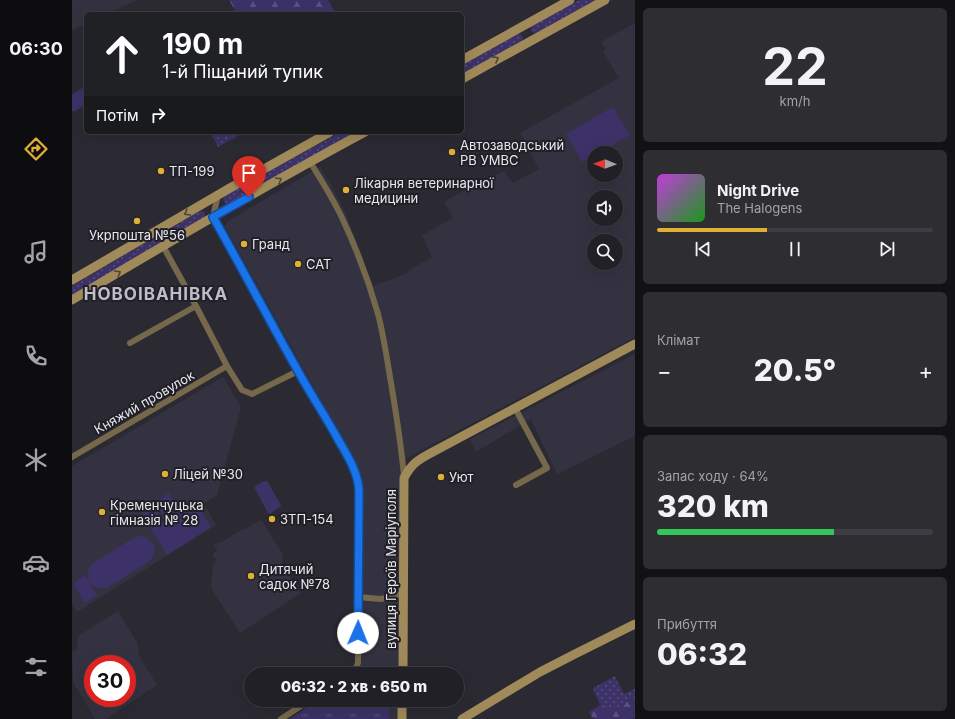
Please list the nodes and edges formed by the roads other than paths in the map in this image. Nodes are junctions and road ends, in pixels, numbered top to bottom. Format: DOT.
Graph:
graph roads {
  1 [pos="570,0"];
  2 [pos="605,0"];
  3 [pos="524,26"];
  4 [pos="531,40"];
  5 [pos="464,59"];
  6 [pos="464,78"];
  7 [pos="326,134"];
  8 [pos="361,134"];
  9 [pos="310,162"];
  10 [pos="218,195"];
  11 [pos="205,202"];
  12 [pos="226,209"];
  13 [pos="213,217"];
  14 [pos="163,246"];
  15 [pos="72,280"];
  16 [pos="72,300"];
  17 [pos="196,306"];
  18 [pos="130,343"];
  19 [pos="635,344"];
  20 [pos="227,366"];
  21 [pos="298,371"];
  22 [pos="515,408"];
  23 [pos="72,457"];
  24 [pos="404,478"];
  25 [pos="516,486"];
  26 [pos="403,594"];
  27 [pos="358,597"];
  28 [pos="635,624"];
  29 [pos="356,667"];
  30 [pos="403,667"];
  31 [pos="299,707"];
  32 [pos="402,707"];
  33 [pos="281,719"];
  34 [pos="402,719"];
  35 [pos="462,719"];
  1 -- 3 [label="main road"];
  2 -- 4 [label="main road"];
  3 -- 4 [label="main road"];
  3 -- 5 [label="main road"];
  6 -- 4 [label="main road, one-way"];
  7 -- 10 [label="main road"];
  8 -- 9 [label="main road"];
  12 -- 9 [label="main road, one-way"];
  9 -- 24 [label="street"];
  10 -- 11 [label="main road"];
  10 -- 12 [label="main road"];
  10 -- 13 [label="street"];
  11 -- 13 [label="main road"];
  11 -- 15 [label="main road, one-way"];
  12 -- 13 [label="main road"];
  13 -- 14 [label="main road"];
  13 -- 21 [label="street"];
  16 -- 14 [label="main road, one-way"];
  14 -- 17 [label="street"];
  17 -- 18 [label="street"];
  17 -- 20 [label="street"];
  19 -- 22 [label="main road, вулиця Героїв Маріуполя"];
  20 -- 21 [label="street"];
  20 -- 23 [label="street, Княжий провулок"];
  21 -- 27 [label="street"];
  22 -- 24 [label="main road, вулиця Героїв Маріуполя"];
  22 -- 25 [label="street"];
  24 -- 26 [label="main road, вулиця Героїв Маріуполя"];
  26 -- 27 [label="street"];
  26 -- 30 [label="main road, вулиця Героїв Маріуполя"];
  27 -- 29 [label="street"];
  28 -- 35 [label="main road"];
  31 -- 33 [label="street"];
  32 -- 34 [label="main road"];
}
